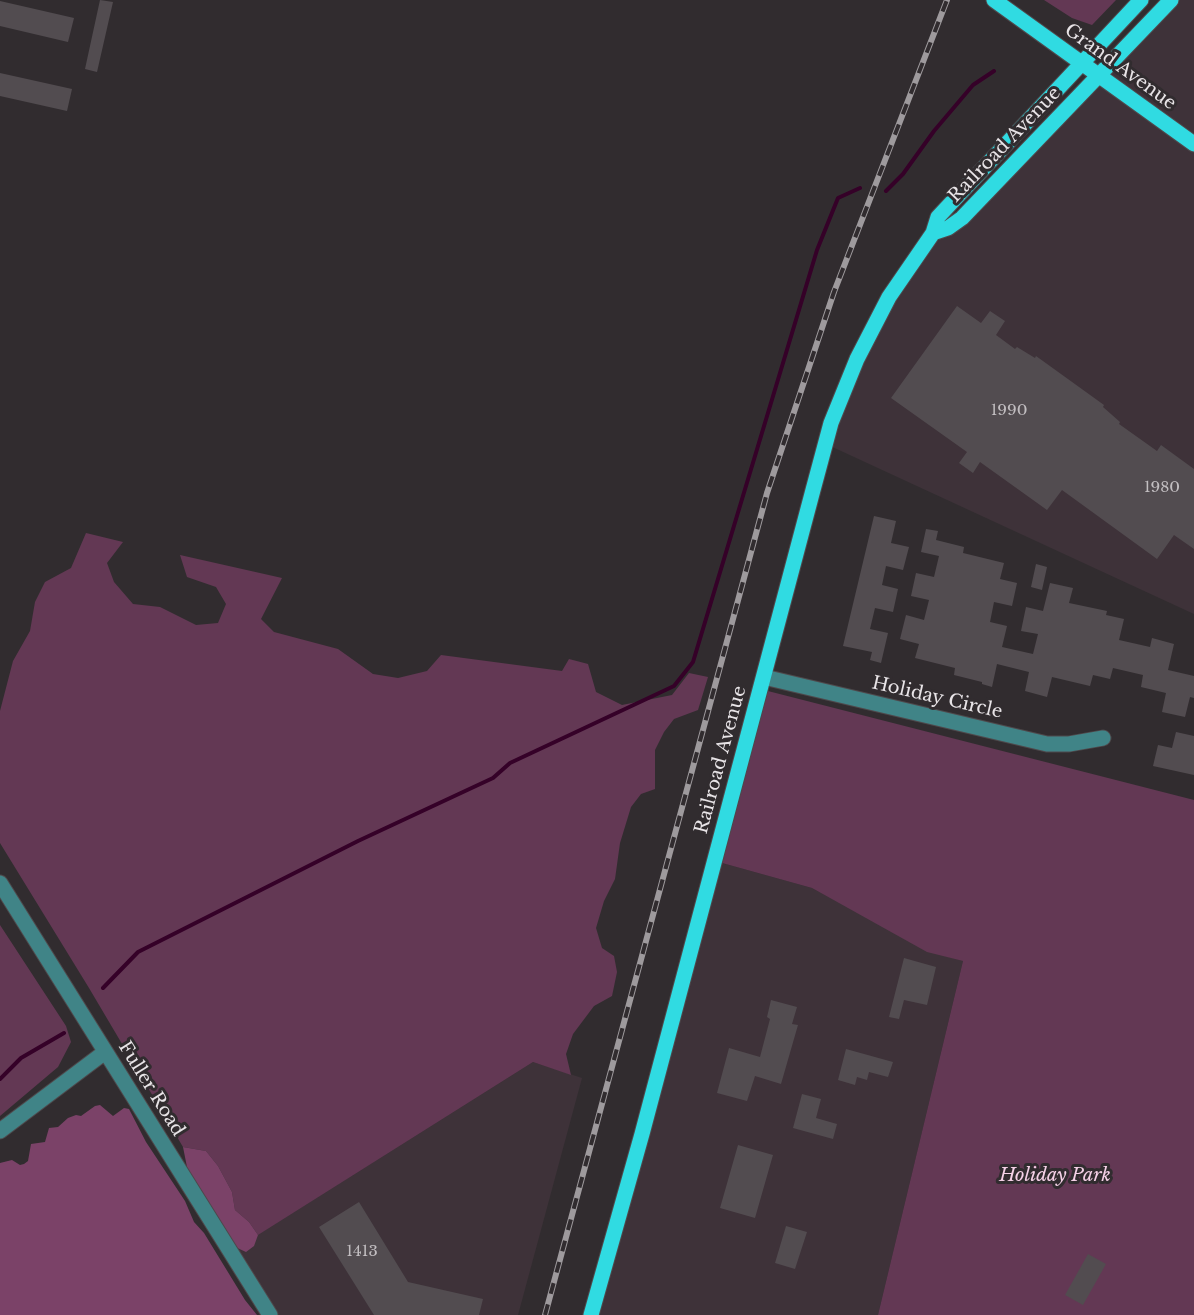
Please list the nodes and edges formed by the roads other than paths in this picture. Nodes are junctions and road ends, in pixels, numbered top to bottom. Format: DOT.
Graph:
graph roads {
  1 [pos="994,0"];
  2 [pos="1141,0"];
  3 [pos="1171,0"];
  4 [pos="1082,63"];
  5 [pos="1099,75"];
  6 [pos="1194,144"];
  7 [pos="933,233"];
  8 [pos="764,677"];
  9 [pos="1103,738"];
  10 [pos="0,883"];
  11 [pos="105,1052"];
  12 [pos="0,1131"];
  13 [pos="270,1315"];
  14 [pos="591,1315"];
  1 -- 4 [label="main road, Grand Avenue"];
  2 -- 4 [label="main road, Railroad Avenue"];
  3 -- 5 [label="main road, Railroad Avenue"];
  4 -- 5 [label="main road, Grand Avenue"];
  4 -- 7 [label="main road, Railroad Avenue"];
  5 -- 6 [label="main road, Grand Avenue"];
  5 -- 7 [label="main road, Railroad Avenue"];
  7 -- 8 [label="main road, Railroad Avenue"];
  8 -- 9 [label="street, Holiday Circle"];
  8 -- 14 [label="main road, Railroad Avenue"];
  10 -- 11 [label="street, Fuller Road"];
  11 -- 12 [label="street"];
  11 -- 13 [label="street, Fuller Road"];
}
